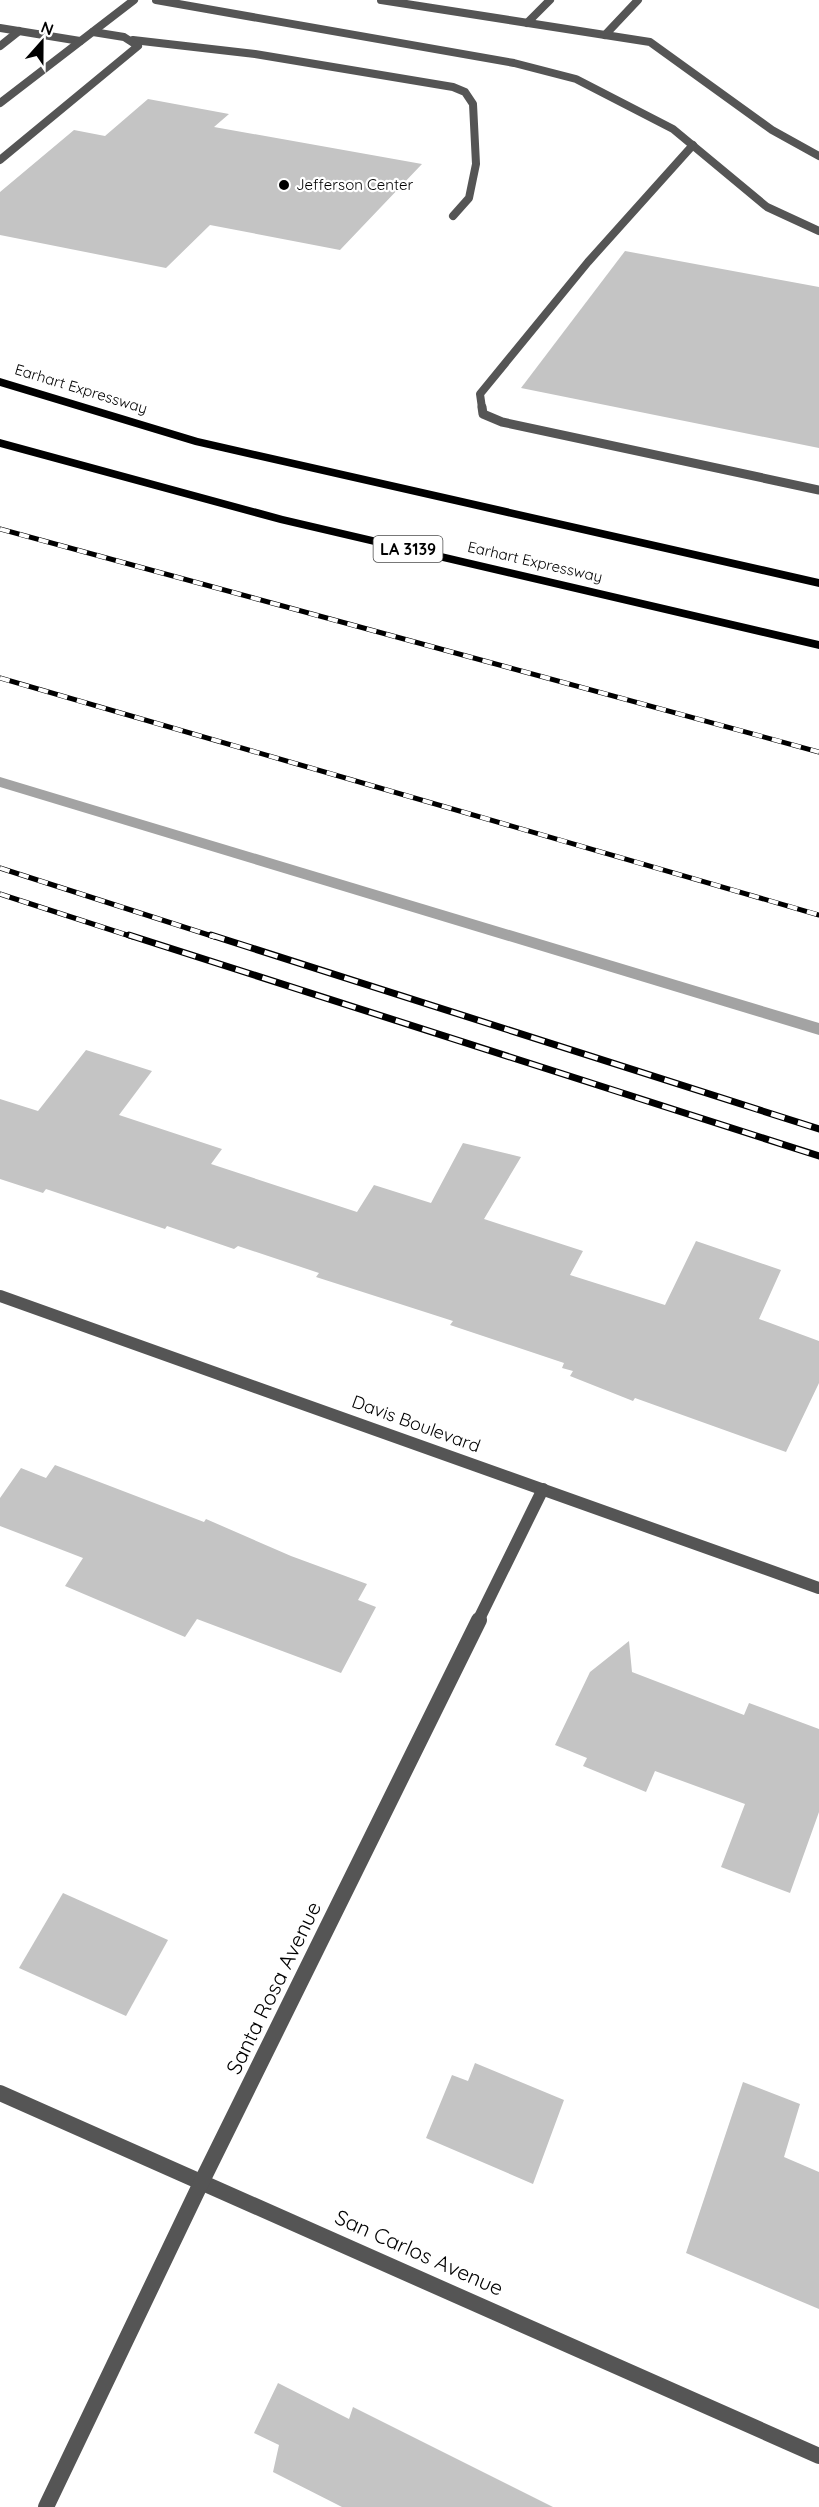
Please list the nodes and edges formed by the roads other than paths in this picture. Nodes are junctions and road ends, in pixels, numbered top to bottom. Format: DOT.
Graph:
graph roads {
  1 [pos="134,0"];
  2 [pos="156,0"];
  3 [pos="381,0"];
  4 [pos="550,0"];
  5 [pos="638,0"];
  6 [pos="527,23"];
  7 [pos="0,28"];
  8 [pos="19,31"];
  9 [pos="93,32"];
  10 [pos="605,35"];
  11 [pos="133,40"];
  12 [pos="80,41"];
  13 [pos="0,46"];
  14 [pos="8,89"];
  15 [pos="17,90"];
  16 [pos="0,103"];
  17 [pos="693,145"];
  18 [pos="819,156"];
  19 [pos="0,159"];
  20 [pos="453,216"];
  21 [pos="819,231"];
  22 [pos="0,382"];
  23 [pos="0,442"];
  24 [pos="819,490"];
  25 [pos="819,583"];
  26 [pos="819,645"];
  27 [pos="0,1296"];
  28 [pos="543,1489"];
  29 [pos="819,1588"];
  30 [pos="0,2093"];
  31 [pos="202,2181"];
  32 [pos="819,2456"];
  33 [pos="46,2507"];
  1 -- 9 [label="street"];
  2 -- 17 [label="street"];
  3 -- 6 [label="street"];
  4 -- 6 [label="street"];
  5 -- 10 [label="street"];
  6 -- 10 [label="street"];
  7 -- 8 [label="street"];
  8 -- 12 [label="street"];
  8 -- 13 [label="street"];
  9 -- 11 [label="street"];
  9 -- 12 [label="street"];
  10 -- 18 [label="street"];
  11 -- 19 [label="street"];
  11 -- 20 [label="street"];
  12 -- 15 [label="street"];
  14 -- 15 [label="street"];
  15 -- 16 [label="street"];
  17 -- 21 [label="street"];
  17 -- 24 [label="street"];
  22 -- 25 [label="highway, Earhart Expressway"];
  23 -- 26 [label="highway, Earhart Expressway / LA 3139"];
  27 -- 28 [label="street, Davis Boulevard"];
  28 -- 29 [label="street, Davis Boulevard"];
  28 -- 31 [label="street, Santa Rosa Avenue"];
  30 -- 31 [label="street, San Carlos Avenue"];
  31 -- 32 [label="street, San Carlos Avenue"];
  31 -- 33 [label="street, Santa Rosa Avenue"];
}
